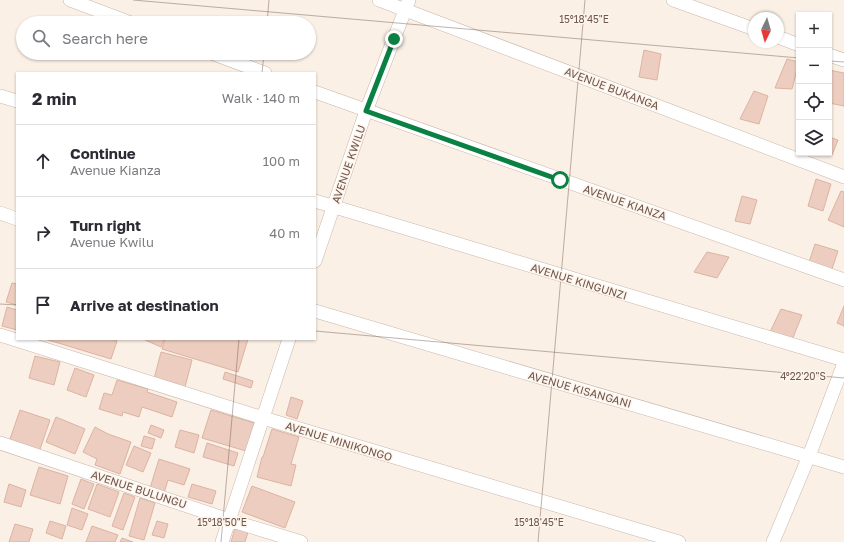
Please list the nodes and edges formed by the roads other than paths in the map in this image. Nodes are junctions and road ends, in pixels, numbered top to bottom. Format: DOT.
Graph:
graph roads {
  1 [pos="70,0"];
  2 [pos="379,0"];
  3 [pos="673,0"];
  4 [pos="407,5"];
  5 [pos="112,16"];
  6 [pos="748,27"];
  7 [pos="784,39"];
  8 [pos="796,43"];
  9 [pos="832,56"];
  10 [pos="230,60"];
  11 [pos="844,60"];
  12 [pos="262,72"];
  13 [pos="316,92"];
  14 [pos="0,96"];
  15 [pos="16,101"];
  16 [pos="366,111"];
  17 [pos="844,177"];
  18 [pos="316,201"];
  19 [pos="334,208"];
  20 [pos="0,213"];
  21 [pos="16,219"];
  22 [pos="316,258"];
  23 [pos="844,280"];
  24 [pos="316,311"];
  25 [pos="0,335"];
  26 [pos="289,340"];
  27 [pos="844,360"];
  28 [pos="844,363"];
  29 [pos="263,418"];
  30 [pos="0,443"];
  31 [pos="809,456"];
  32 [pos="844,467"];
  33 [pos="230,520"];
  34 [pos="222,542"];
  35 [pos="301,542"];
  36 [pos="679,542"];
  37 [pos="773,542"];
  1 -- 5 [label="street"];
  2 -- 4 [label="street, AVENUE BUKANGA"];
  3 -- 6 [label="street"];
  4 -- 16 [label="street, AVENUE KWILU"];
  4 -- 17 [label="street, AVENUE BUKANGA"];
  7 -- 8 [label="street"];
  9 -- 11 [label="street"];
  10 -- 12 [label="street"];
  13 -- 16 [label="street, AVENUE KIANZA"];
  14 -- 15 [label="street"];
  16 -- 19 [label="street, AVENUE KWILU"];
  16 -- 23 [label="street, AVENUE KIANZA"];
  18 -- 19 [label="street, AVENUE KINGUNZI"];
  19 -- 22 [label="street, AVENUE KWILU"];
  19 -- 27 [label="street, AVENUE KINGUNZI"];
  20 -- 21 [label="street"];
  24 -- 31 [label="street, AVENUE KISANGANI"];
  25 -- 29 [label="street, AVENUE MINIKONGO"];
  26 -- 29 [label="street"];
  28 -- 31 [label="street"];
  29 -- 33 [label="street"];
  29 -- 36 [label="street, AVENUE MINIKONGO"];
  30 -- 33 [label="street, AVENUE BULUNGU"];
  31 -- 32 [label="street, AVENUE KISANGANI"];
  31 -- 37 [label="street"];
  33 -- 34 [label="street"];
  33 -- 35 [label="street, AVENUE BULUNGU"];
}
